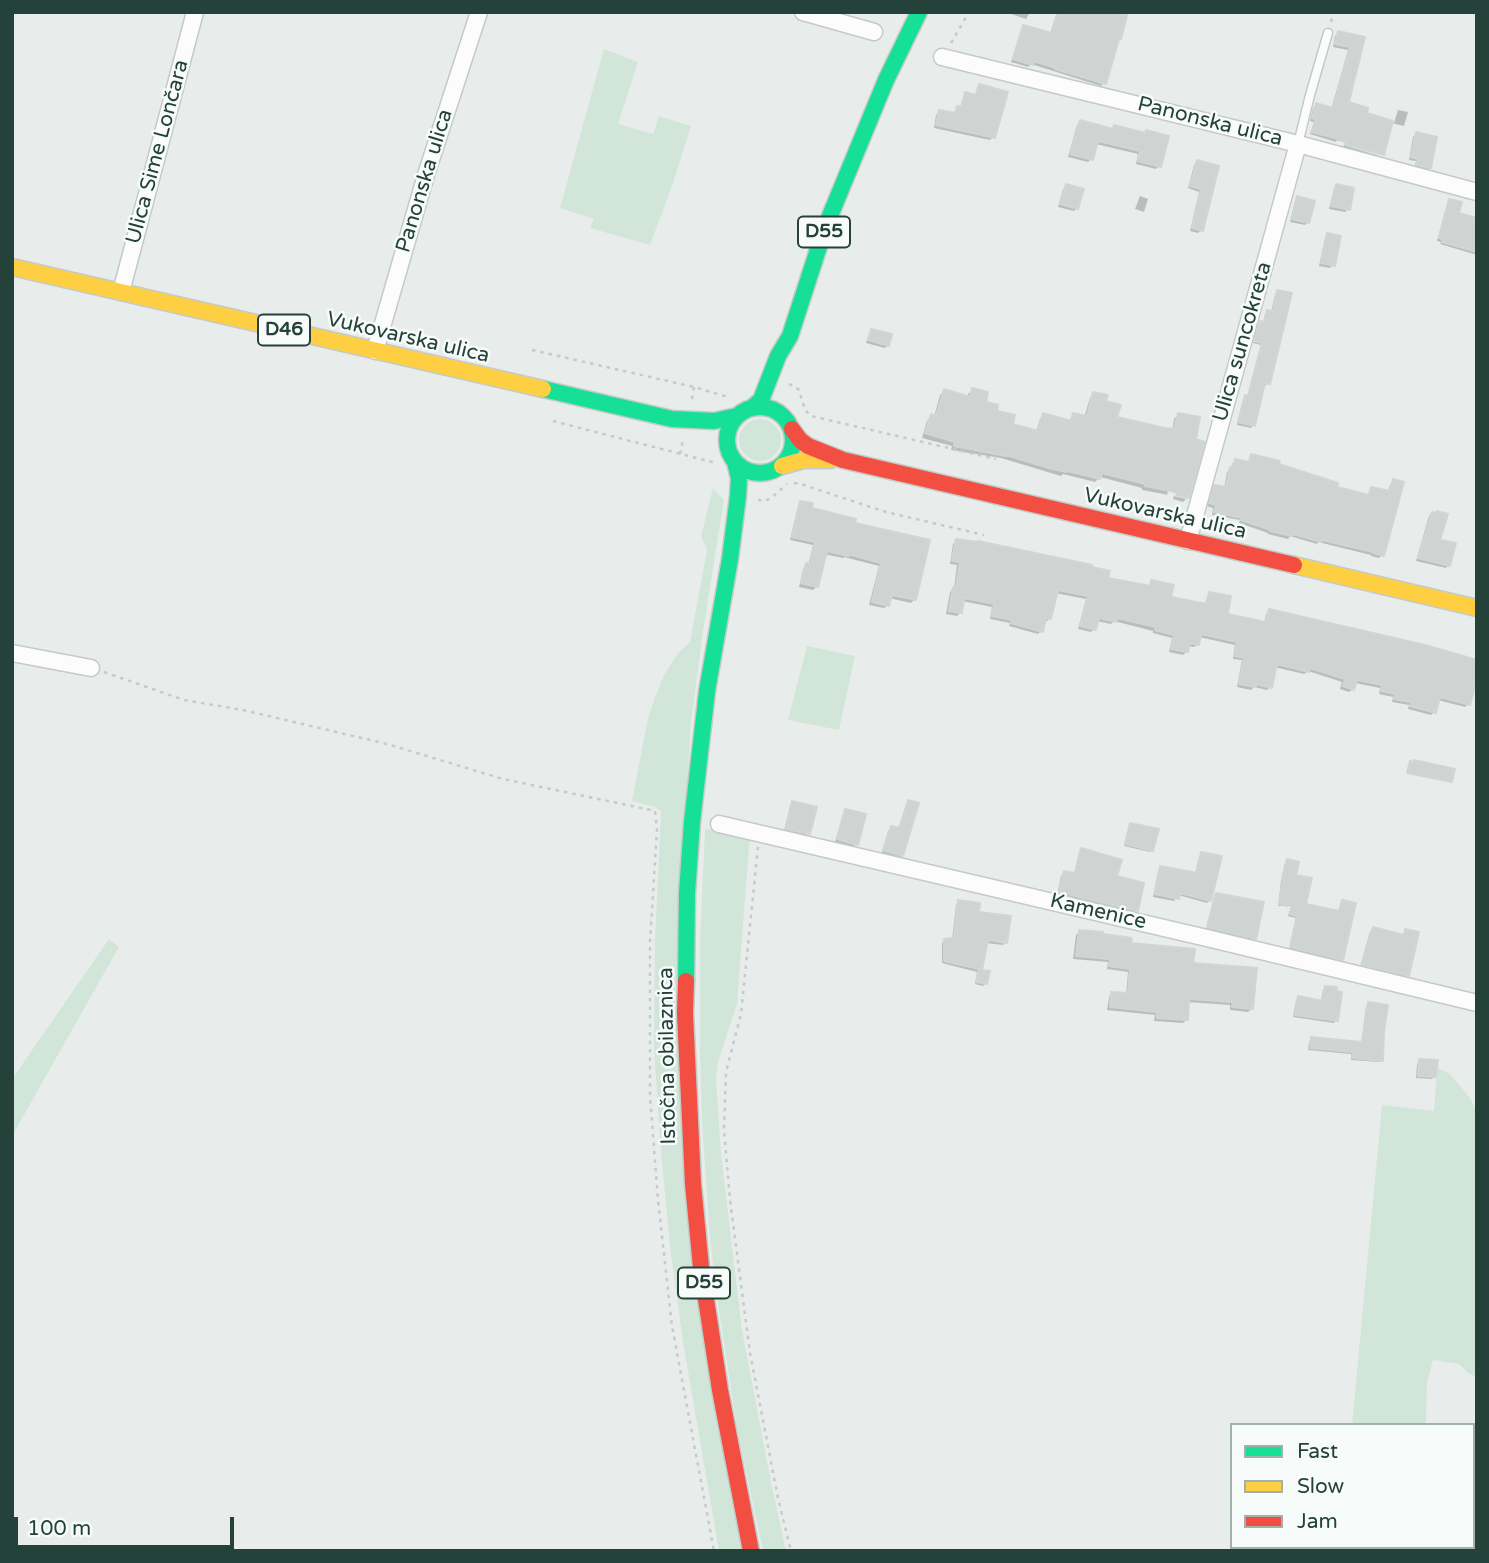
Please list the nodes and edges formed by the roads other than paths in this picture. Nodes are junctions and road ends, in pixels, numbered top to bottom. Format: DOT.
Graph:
graph roads {
  1 [pos="195,12"];
  2 [pos="479,12"];
  3 [pos="803,12"];
  4 [pos="919,12"];
  5 [pos="874,32"];
  6 [pos="1328,33"];
  7 [pos="942,57"];
  8 [pos="1298,144"];
  9 [pos="1477,192"];
  10 [pos="12,267"];
  11 [pos="121,292"];
  12 [pos="790,336"];
  13 [pos="375,351"];
  14 [pos="753,407"];
  15 [pos="737,416"];
  16 [pos="672,419"];
  17 [pos="790,425"];
  18 [pos="727,459"];
  19 [pos="844,460"];
  20 [pos="776,469"];
  21 [pos="1188,541"];
  22 [pos="730,559"];
  23 [pos="1477,608"];
  24 [pos="12,653"];
  25 [pos="91,668"];
  26 [pos="719,824"];
  27 [pos="1477,1003"];
  28 [pos="751,1551"];
  1 -- 11 [label="street, Ulica Sime Lončara"];
  2 -- 13 [label="street, Panonska ulica"];
  3 -- 5 [label="street"];
  4 -- 12 [label="main road, D55"];
  6 -- 8 [label="lane"];
  7 -- 8 [label="street, Panonska ulica"];
  8 -- 9 [label="street, Panonska ulica"];
  8 -- 21 [label="street, Ulica suncokreta"];
  10 -- 11 [label="main road, Vukovarska ulica / D46"];
  11 -- 13 [label="main road, Vukovarska ulica / D46"];
  12 -- 14 [label="main road, D55"];
  12 -- 17 [label="main road, D55"];
  13 -- 16 [label="main road, Vukovarska ulica / D46"];
  14 -- 15 [label="main road"];
  14 -- 17 [label="main road"];
  15 -- 16 [label="main road, Vukovarska ulica / D46"];
  15 -- 18 [label="main road, D55"];
  16 -- 18 [label="main road, Vukovarska ulica / D46"];
  17 -- 19 [label="main road, Vukovarska ulica"];
  17 -- 20 [label="main road, D55"];
  18 -- 20 [label="main road"];
  18 -- 22 [label="main road, Istočna obilaznica / D55"];
  19 -- 20 [label="main road, Vukovarska ulica"];
  19 -- 21 [label="main road, Vukovarska ulica"];
  20 -- 22 [label="main road, Istočna obilaznica / D55"];
  21 -- 23 [label="main road, Vukovarska ulica"];
  22 -- 28 [label="main road, Istočna obilaznica / D55"];
  24 -- 25 [label="street"];
  26 -- 27 [label="street, Kamenice"];
}
